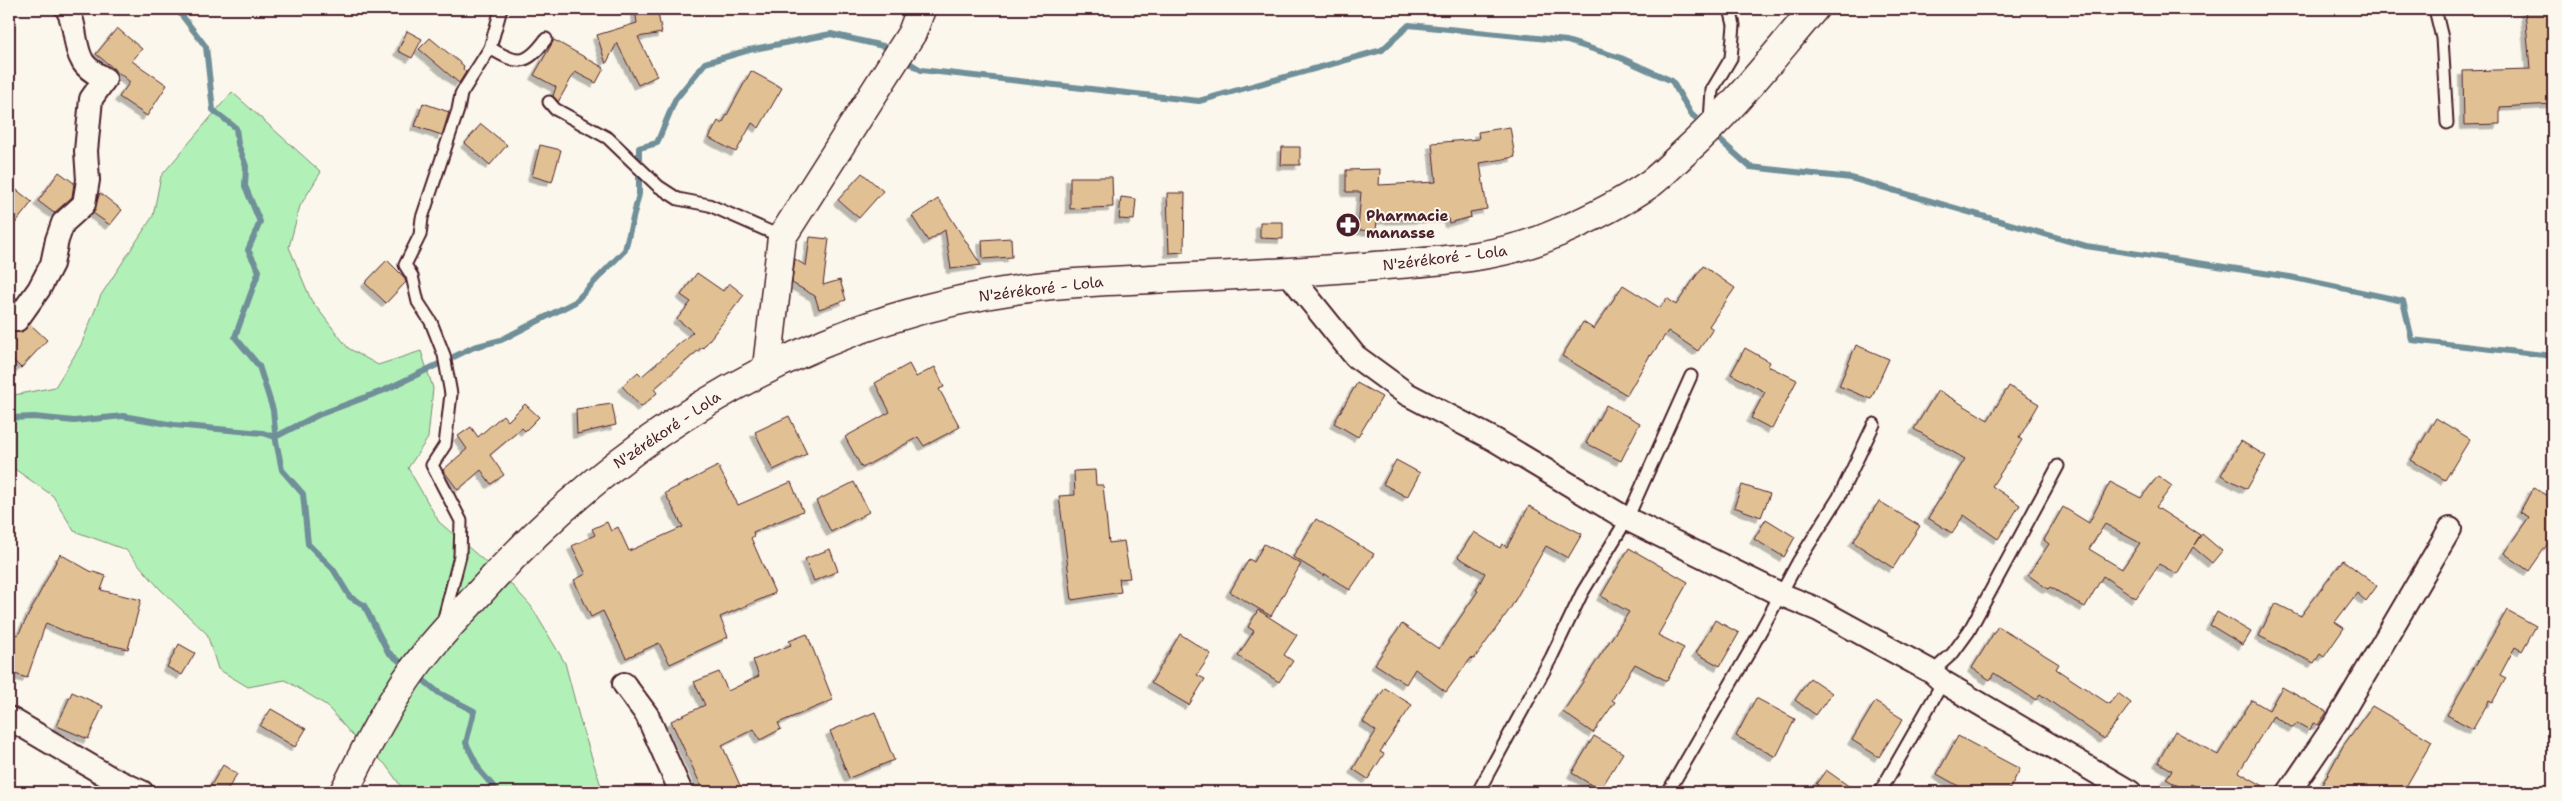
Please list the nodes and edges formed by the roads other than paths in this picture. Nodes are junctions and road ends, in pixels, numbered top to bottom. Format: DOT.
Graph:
graph roads {
  1 [pos="67,9"];
  2 [pos="500,9"];
  3 [pos="921,9"];
  4 [pos="1730,9"];
  5 [pos="1814,9"];
  6 [pos="2435,9"];
  7 [pos="546,39"];
  8 [pos="490,48"];
  9 [pos="549,102"];
  10 [pos="2447,124"];
  11 [pos="1710,130"];
  12 [pos="782,236"];
  13 [pos="1289,274"];
  14 [pos="17,320"];
  15 [pos="767,367"];
  16 [pos="1691,376"];
  17 [pos="1874,424"];
  18 [pos="2058,466"];
  19 [pos="1627,519"];
  20 [pos="2450,529"];
  21 [pos="1780,594"];
  22 [pos="439,638"];
  23 [pos="1938,677"];
  24 [pos="624,684"];
  25 [pos="9,718"];
  26 [pos="142,792"];
  27 [pos="344,792"];
  28 [pos="681,792"];
  29 [pos="1478,792"];
  30 [pos="1668,792"];
  31 [pos="1880,792"];
  32 [pos="2130,792"];
  33 [pos="2289,792"];
  1 -- 14 [label="street"];
  2 -- 8 [label="lane"];
  3 -- 12 [label="main road"];
  4 -- 11 [label="lane"];
  5 -- 11 [label="main road, N'zérékoré - Lola"];
  6 -- 10 [label="lane"];
  7 -- 8 [label="lane"];
  8 -- 22 [label="lane"];
  9 -- 12 [label="lane"];
  11 -- 13 [label="main road, N'zérékoré - Lola"];
  12 -- 15 [label="main road"];
  13 -- 15 [label="main road, N'zérékoré - Lola"];
  13 -- 19 [label="street"];
  15 -- 22 [label="main road, N'zérékoré - Lola"];
  16 -- 19 [label="lane"];
  17 -- 21 [label="lane"];
  18 -- 23 [label="lane"];
  19 -- 21 [label="street"];
  19 -- 29 [label="lane"];
  20 -- 33 [label="street"];
  21 -- 23 [label="street"];
  21 -- 30 [label="lane"];
  22 -- 27 [label="main road, N'zérékoré - Lola"];
  23 -- 31 [label="lane"];
  23 -- 32 [label="street"];
  24 -- 28 [label="street"];
  25 -- 26 [label="street"];
}
